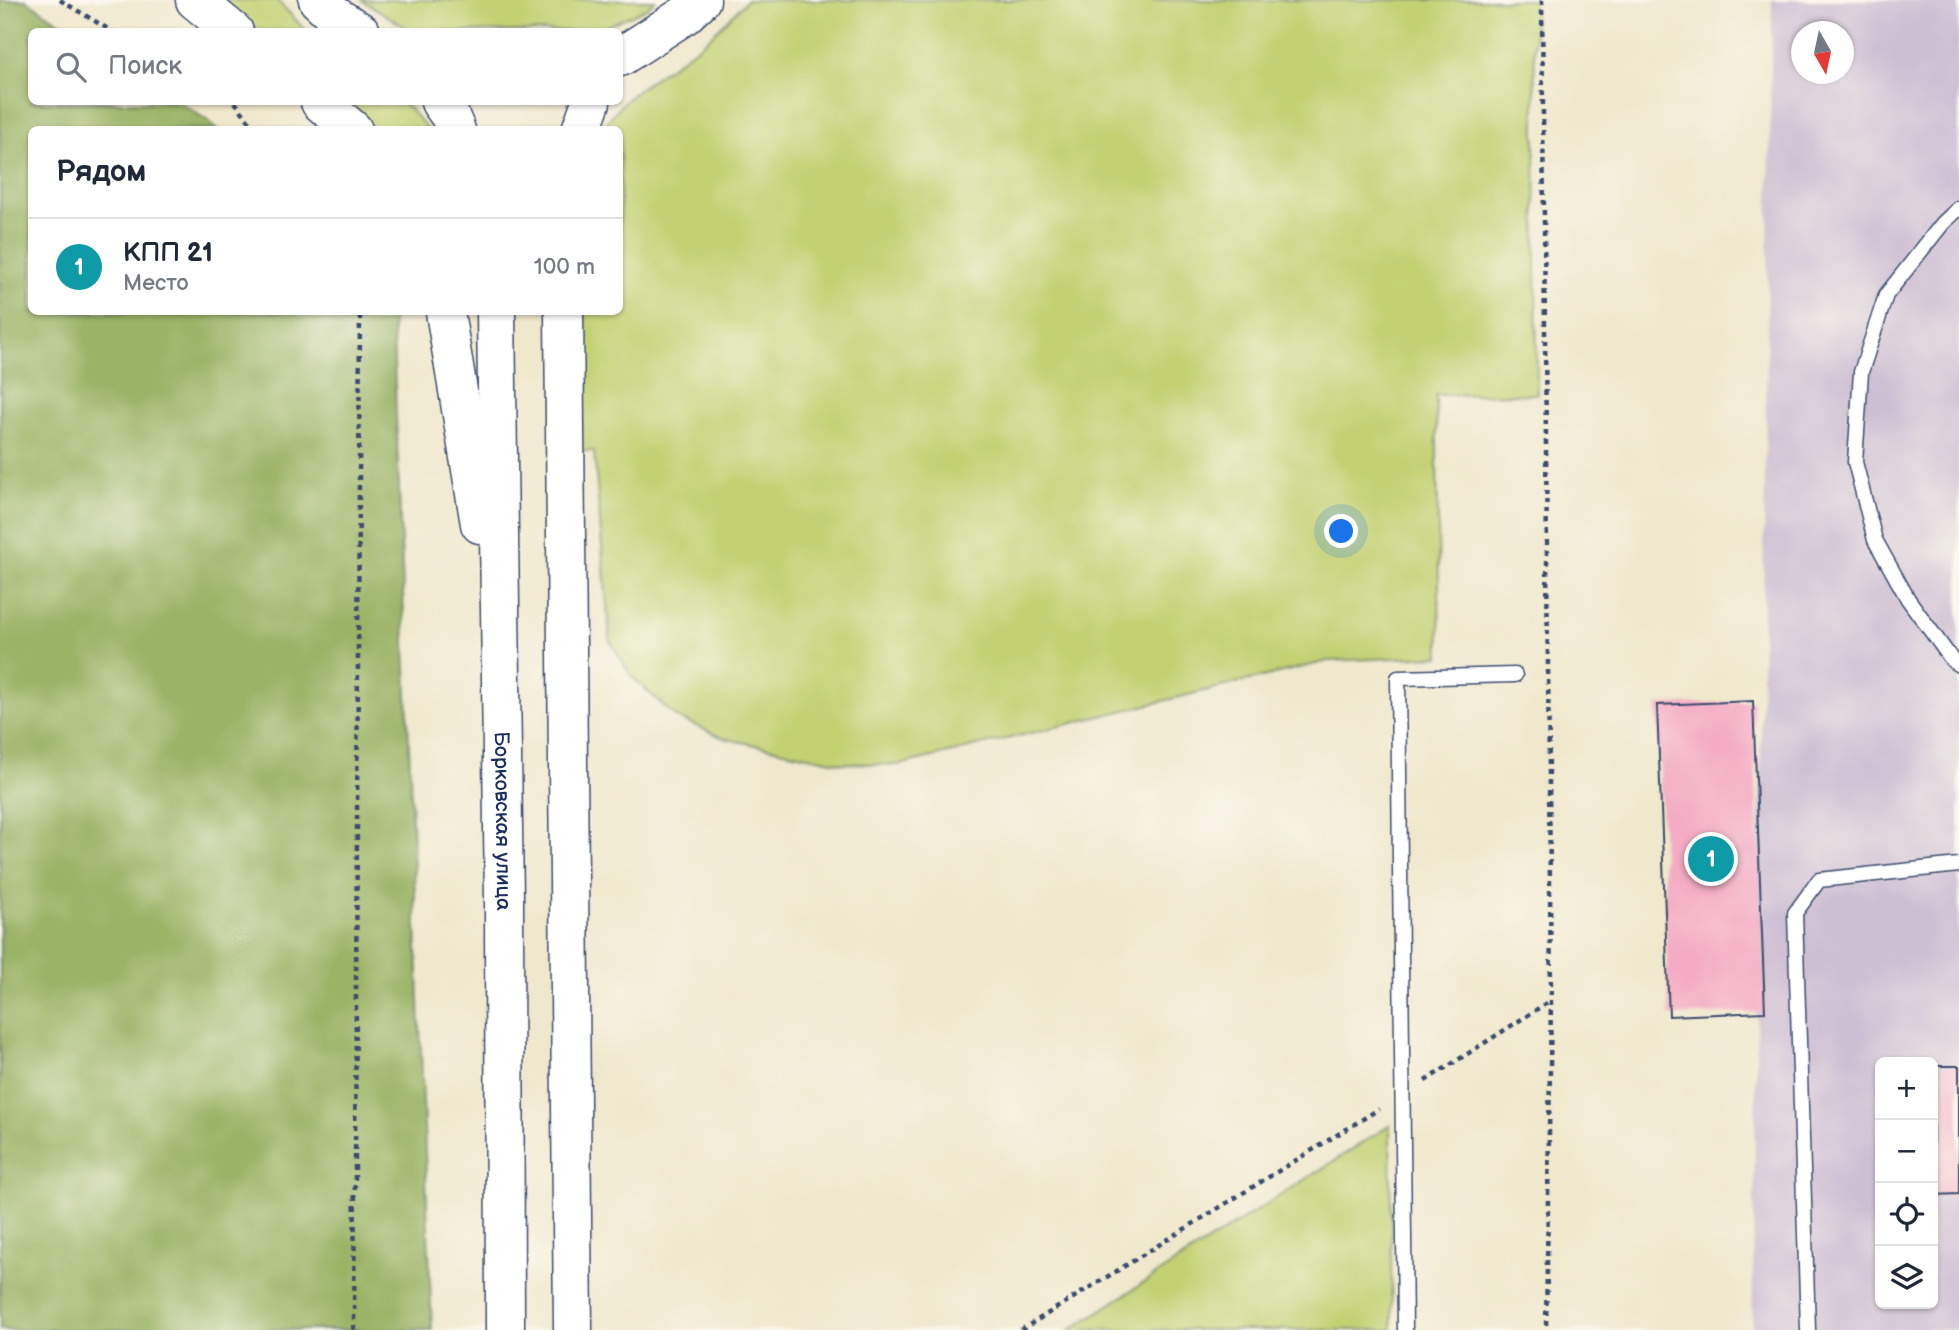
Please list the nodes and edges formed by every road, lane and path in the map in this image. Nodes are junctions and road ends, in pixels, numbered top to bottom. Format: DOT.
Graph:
graph roads {
  1 [pos="60,0"];
  2 [pos="195,0"];
  3 [pos="318,0"];
  4 [pos="701,0"];
  5 [pos="1542,0"];
  6 [pos="106,28"];
  7 [pos="229,28"];
  8 [pos="355,28"];
  9 [pos="623,55"];
  10 [pos="237,105"];
  11 [pos="324,105"];
  12 [pos="442,105"];
  13 [pos="590,105"];
  14 [pos="253,126"];
  15 [pos="348,126"];
  16 [pos="454,126"];
  17 [pos="582,126"];
  18 [pos="1959,208"];
  19 [pos="360,315"];
  20 [pos="445,315"];
  21 [pos="496,315"];
  22 [pos="564,315"];
  23 [pos="500,648"];
  24 [pos="1959,665"];
  25 [pos="1515,675"];
  26 [pos="1959,865"];
  27 [pos="1551,1000"];
  28 [pos="1402,1095"];
  29 [pos="354,1330"];
  30 [pos="505,1330"];
  31 [pos="573,1330"];
  32 [pos="1021,1330"];
  33 [pos="1405,1330"];
  34 [pos="1546,1330"];
  35 [pos="1808,1330"];
  1 -- 6 [label="path"];
  2 -- 7 [label="main road"];
  3 -- 8 [label="main road"];
  4 -- 9 [label="main road"];
  5 -- 27 [label="path"];
  10 -- 14 [label="path"];
  11 -- 15 [label="main road"];
  12 -- 16 [label="main road"];
  13 -- 17 [label="main road"];
  18 -- 24 [label="lane"];
  19 -- 29 [label="path"];
  20 -- 23 [label="main road"];
  21 -- 23 [label="main road, Борковская улица"];
  22 -- 31 [label="main road"];
  23 -- 30 [label="main road, Борковская улица"];
  25 -- 28 [label="lane"];
  26 -- 35 [label="lane"];
  27 -- 28 [label="path"];
  27 -- 34 [label="path"];
  28 -- 32 [label="path"];
  28 -- 33 [label="lane"];
}
